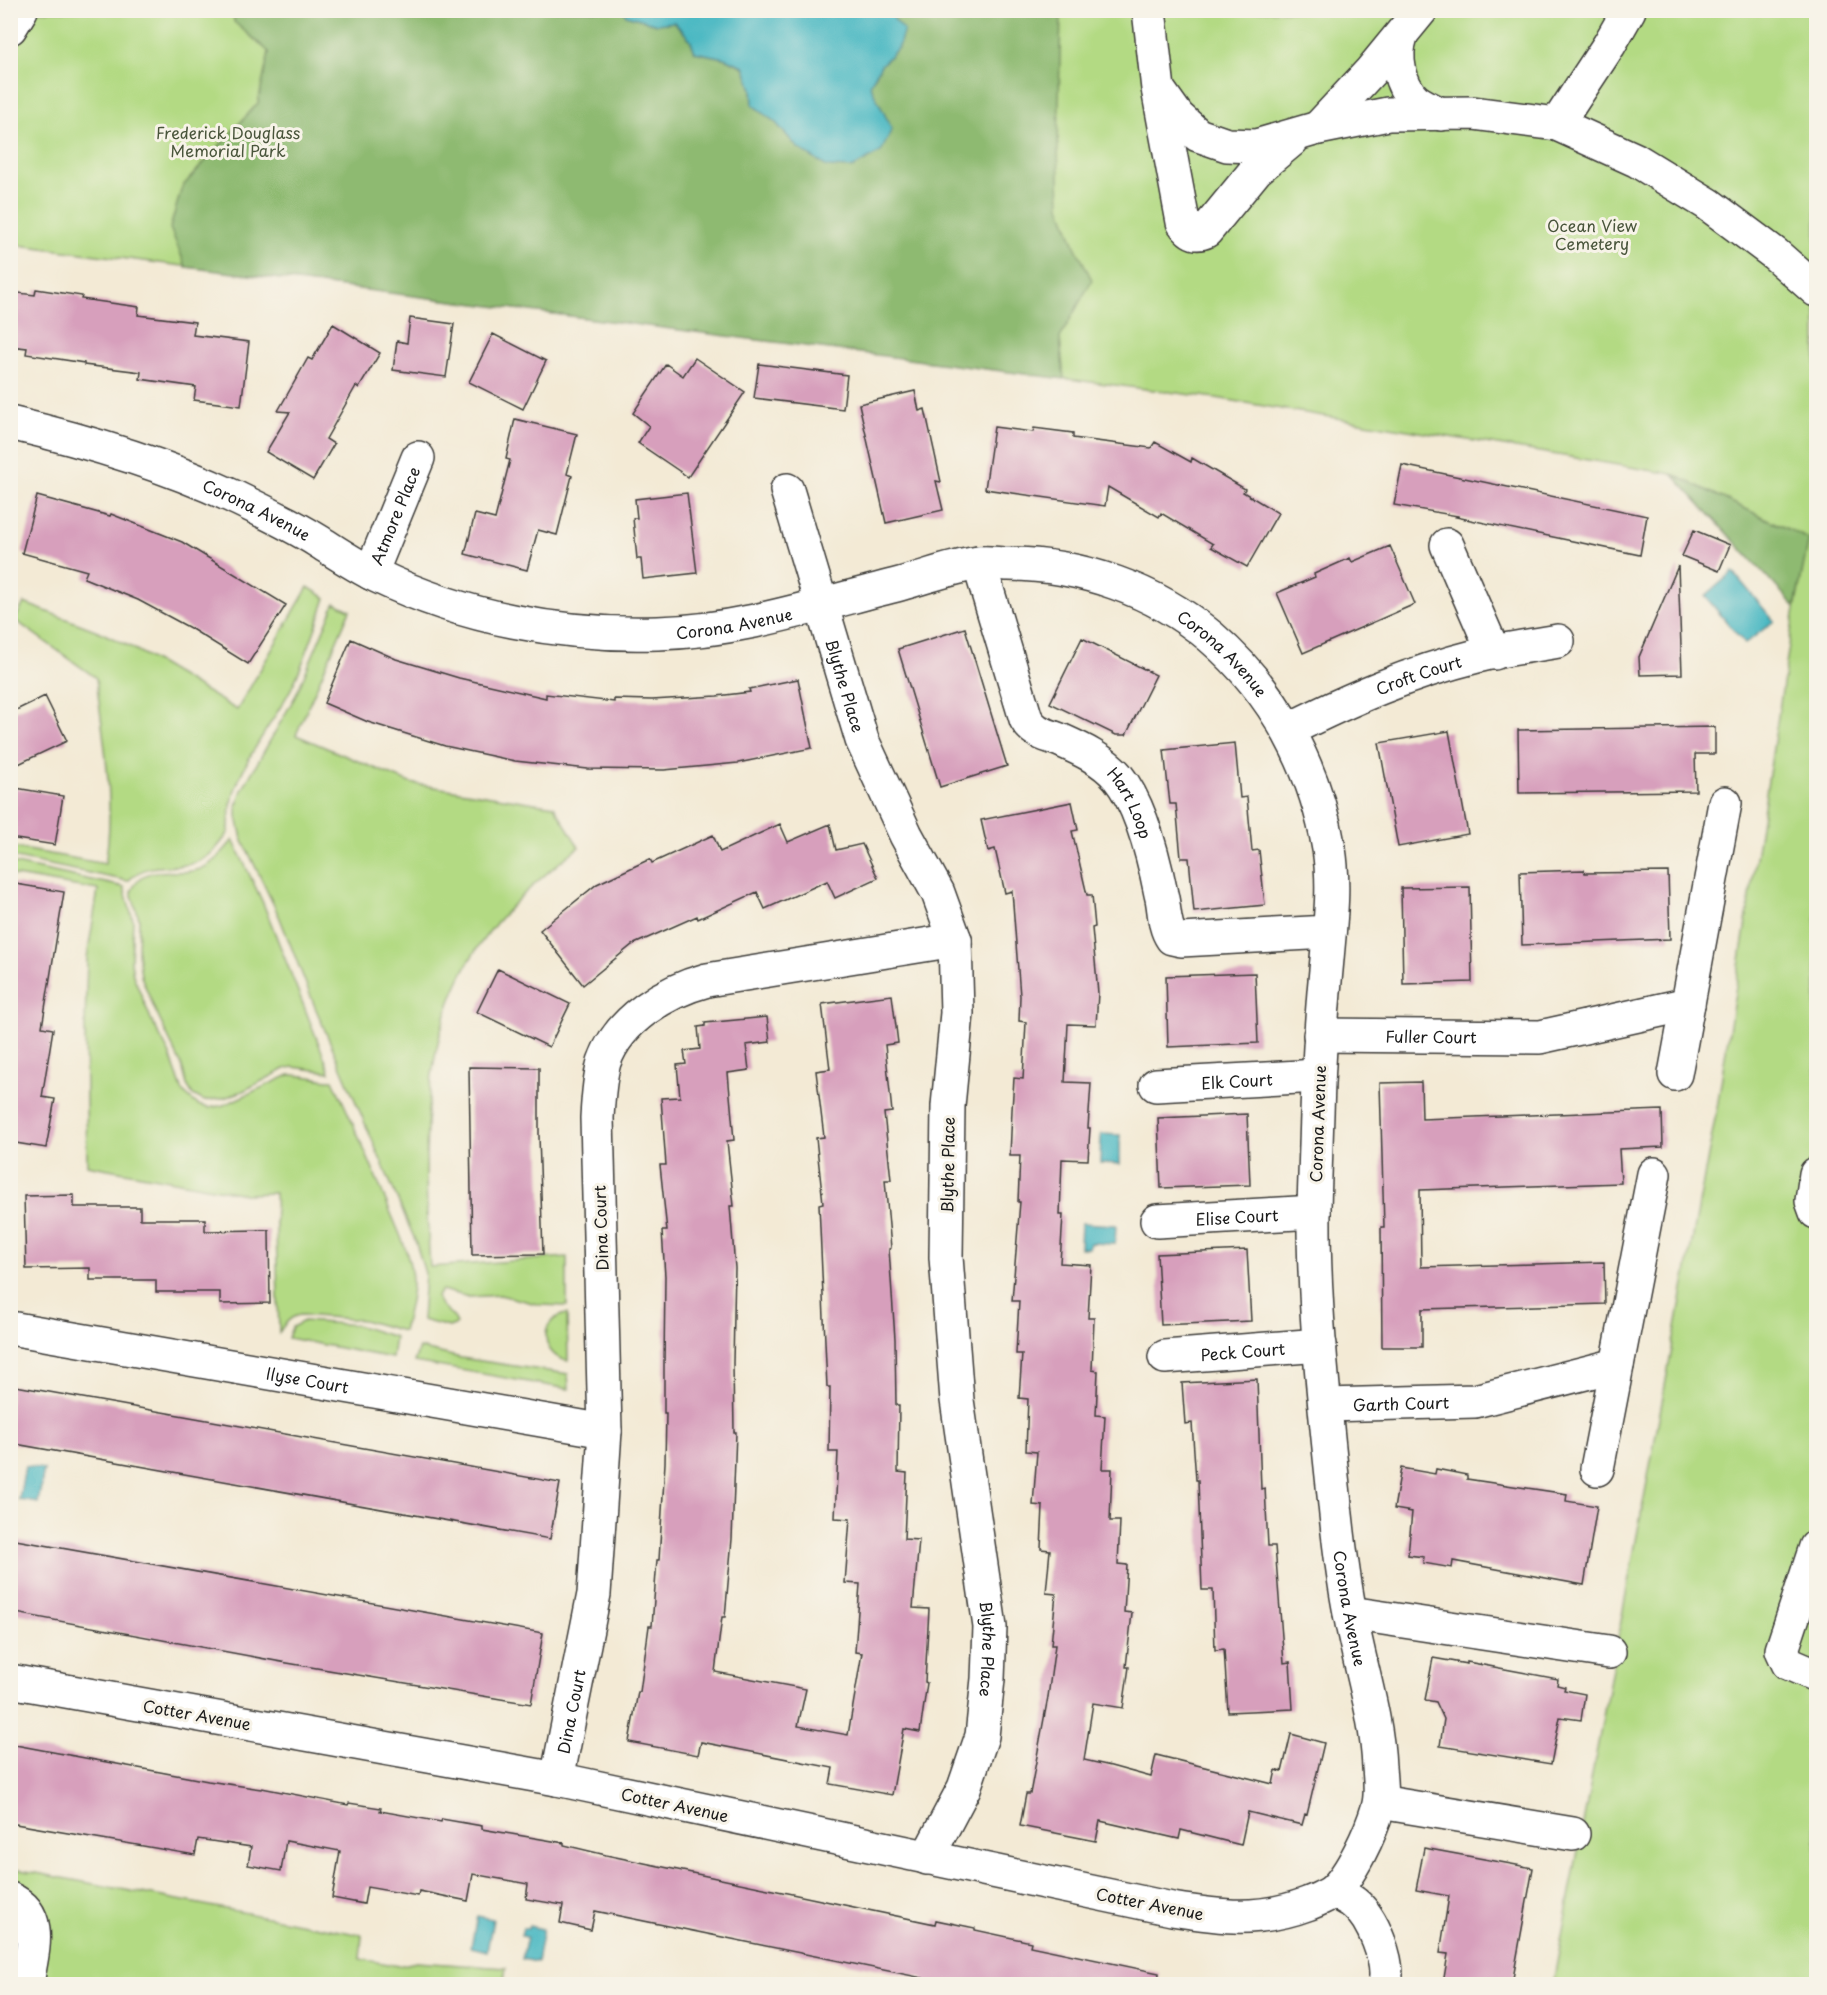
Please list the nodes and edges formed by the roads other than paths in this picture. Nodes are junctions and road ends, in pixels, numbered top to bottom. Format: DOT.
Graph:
graph roads {
  1 [pos="21,10"];
  2 [pos="1149,10"];
  3 [pos="1421,10"];
  4 [pos="1629,10"];
  5 [pos="10,28"];
  6 [pos="1401,36"];
  7 [pos="1158,89"];
  8 [pos="1442,114"];
  9 [pos="1557,124"];
  10 [pos="1310,131"];
  11 [pos="1816,290"];
  12 [pos="10,423"];
  13 [pos="418,458"];
  14 [pos="787,490"];
  15 [pos="1447,545"];
  16 [pos="979,563"];
  17 [pos="371,573"];
  18 [pos="820,605"];
  19 [pos="1558,641"];
  20 [pos="1494,653"];
  21 [pos="1288,730"];
  22 [pos="1725,803"];
  23 [pos="1329,932"];
  24 [pos="955,940"];
  25 [pos="1688,1004"];
  26 [pos="1320,1035"];
  27 [pos="1675,1074"];
  28 [pos="1318,1076"];
  29 [pos="1156,1085"];
  30 [pos="1654,1173"];
  31 [pos="1816,1174"];
  32 [pos="1314,1212"];
  33 [pos="1816,1212"];
  34 [pos="1157,1221"];
  35 [pos="10,1328"];
  36 [pos="1320,1345"];
  37 [pos="1165,1357"];
  38 [pos="1617,1365"];
  39 [pos="1326,1405"];
  40 [pos="605,1431"];
  41 [pos="1597,1469"];
  42 [pos="1816,1547"];
  43 [pos="1350,1612"];
  44 [pos="1609,1652"];
  45 [pos="1816,1675"];
  46 [pos="10,1681"];
  47 [pos="557,1779"];
  48 [pos="1380,1802"];
  49 [pos="1573,1834"];
  50 [pos="927,1858"];
  51 [pos="1334,1891"];
  52 [pos="10,1899"];
  53 [pos="27,1984"];
  54 [pos="1386,1984"];
  1 -- 5 [label="street"];
  2 -- 7 [label="street"];
  3 -- 6 [label="street"];
  4 -- 9 [label="street"];
  6 -- 8 [label="street"];
  6 -- 10 [label="street"];
  7 -- 10 [label="street"];
  7 -- 10 [label="street"];
  8 -- 9 [label="street"];
  8 -- 10 [label="street"];
  9 -- 11 [label="street"];
  12 -- 17 [label="street, Corona Avenue"];
  13 -- 17 [label="street, Atmore Place"];
  14 -- 18 [label="street, Blythe Place"];
  15 -- 20 [label="street"];
  16 -- 18 [label="street, Corona Avenue"];
  16 -- 21 [label="street, Corona Avenue"];
  16 -- 23 [label="street, Hart Loop"];
  17 -- 18 [label="street, Corona Avenue"];
  18 -- 24 [label="street, Blythe Place"];
  19 -- 20 [label="street, Croft Court"];
  20 -- 21 [label="street, Croft Court"];
  21 -- 23 [label="street, Corona Avenue"];
  22 -- 25 [label="street"];
  23 -- 26 [label="street, Corona Avenue"];
  24 -- 40 [label="street, Dina Court"];
  24 -- 50 [label="street, Blythe Place"];
  25 -- 26 [label="street, Fuller Court"];
  25 -- 27 [label="street"];
  26 -- 28 [label="street, Corona Avenue"];
  28 -- 29 [label="street, Elk Court"];
  28 -- 32 [label="street, Corona Avenue"];
  30 -- 38 [label="street"];
  31 -- 33 [label="street"];
  32 -- 34 [label="street, Elise Court"];
  32 -- 36 [label="street, Corona Avenue"];
  35 -- 40 [label="street, Ilyse Court"];
  36 -- 37 [label="street, Peck Court"];
  36 -- 39 [label="street, Corona Avenue"];
  38 -- 39 [label="street, Garth Court"];
  38 -- 41 [label="street"];
  39 -- 43 [label="street, Corona Avenue"];
  40 -- 47 [label="street, Dina Court"];
  42 -- 45 [label="street"];
  43 -- 44 [label="street"];
  43 -- 48 [label="street, Corona Avenue"];
  46 -- 47 [label="street, Cotter Avenue"];
  47 -- 50 [label="street, Cotter Avenue"];
  48 -- 49 [label="street"];
  48 -- 51 [label="street, Corona Avenue"];
  50 -- 51 [label="street, Cotter Avenue"];
  51 -- 54 [label="street"];
  52 -- 53 [label="street"];
}
